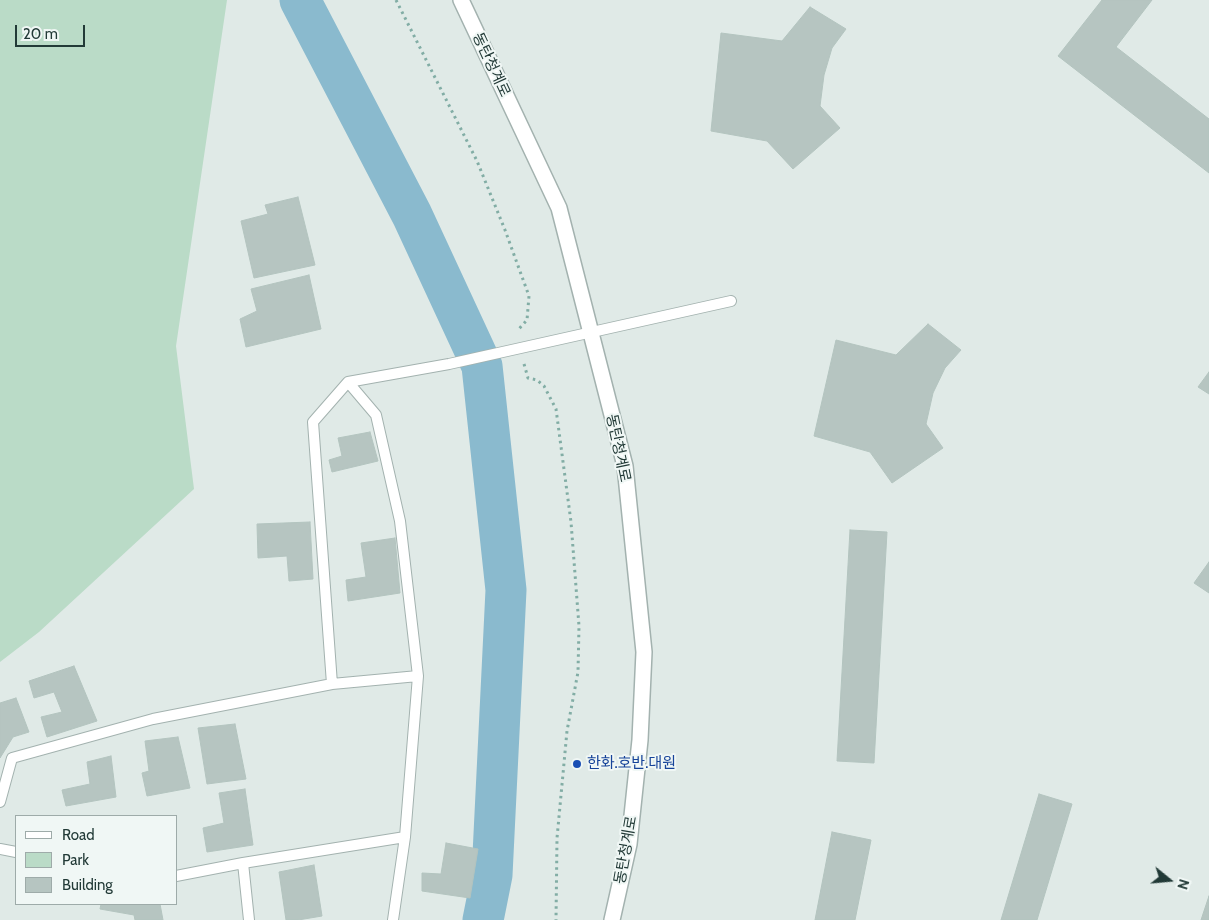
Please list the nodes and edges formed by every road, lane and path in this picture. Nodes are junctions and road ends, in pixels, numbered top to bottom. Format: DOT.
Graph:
graph roads {
  1 [pos="396,0"];
  2 [pos="461,0"];
  3 [pos="731,301"];
  4 [pos="516,331"];
  5 [pos="590,331"];
  6 [pos="528,378"];
  7 [pos="348,382"];
  8 [pos="418,676"];
  9 [pos="332,684"];
  10 [pos="0,802"];
  11 [pos="406,837"];
  12 [pos="0,849"];
  13 [pos="15,852"];
  14 [pos="243,863"];
  15 [pos="178,876"];
  16 [pos="248,920"];
  17 [pos="393,920"];
  18 [pos="556,920"];
  19 [pos="612,920"];
  1 -- 4 [label="path"];
  2 -- 5 [label="street, 동탄청계로"];
  3 -- 5 [label="lane"];
  5 -- 7 [label="lane"];
  5 -- 19 [label="street, 동탄청계로"];
  6 -- 18 [label="path"];
  7 -- 8 [label="lane"];
  7 -- 9 [label="lane"];
  8 -- 9 [label="lane"];
  8 -- 11 [label="lane"];
  9 -- 10 [label="lane"];
  11 -- 14 [label="lane"];
  11 -- 17 [label="lane"];
  12 -- 13 [label="lane"];
  14 -- 15 [label="lane"];
  14 -- 16 [label="lane"];
}
